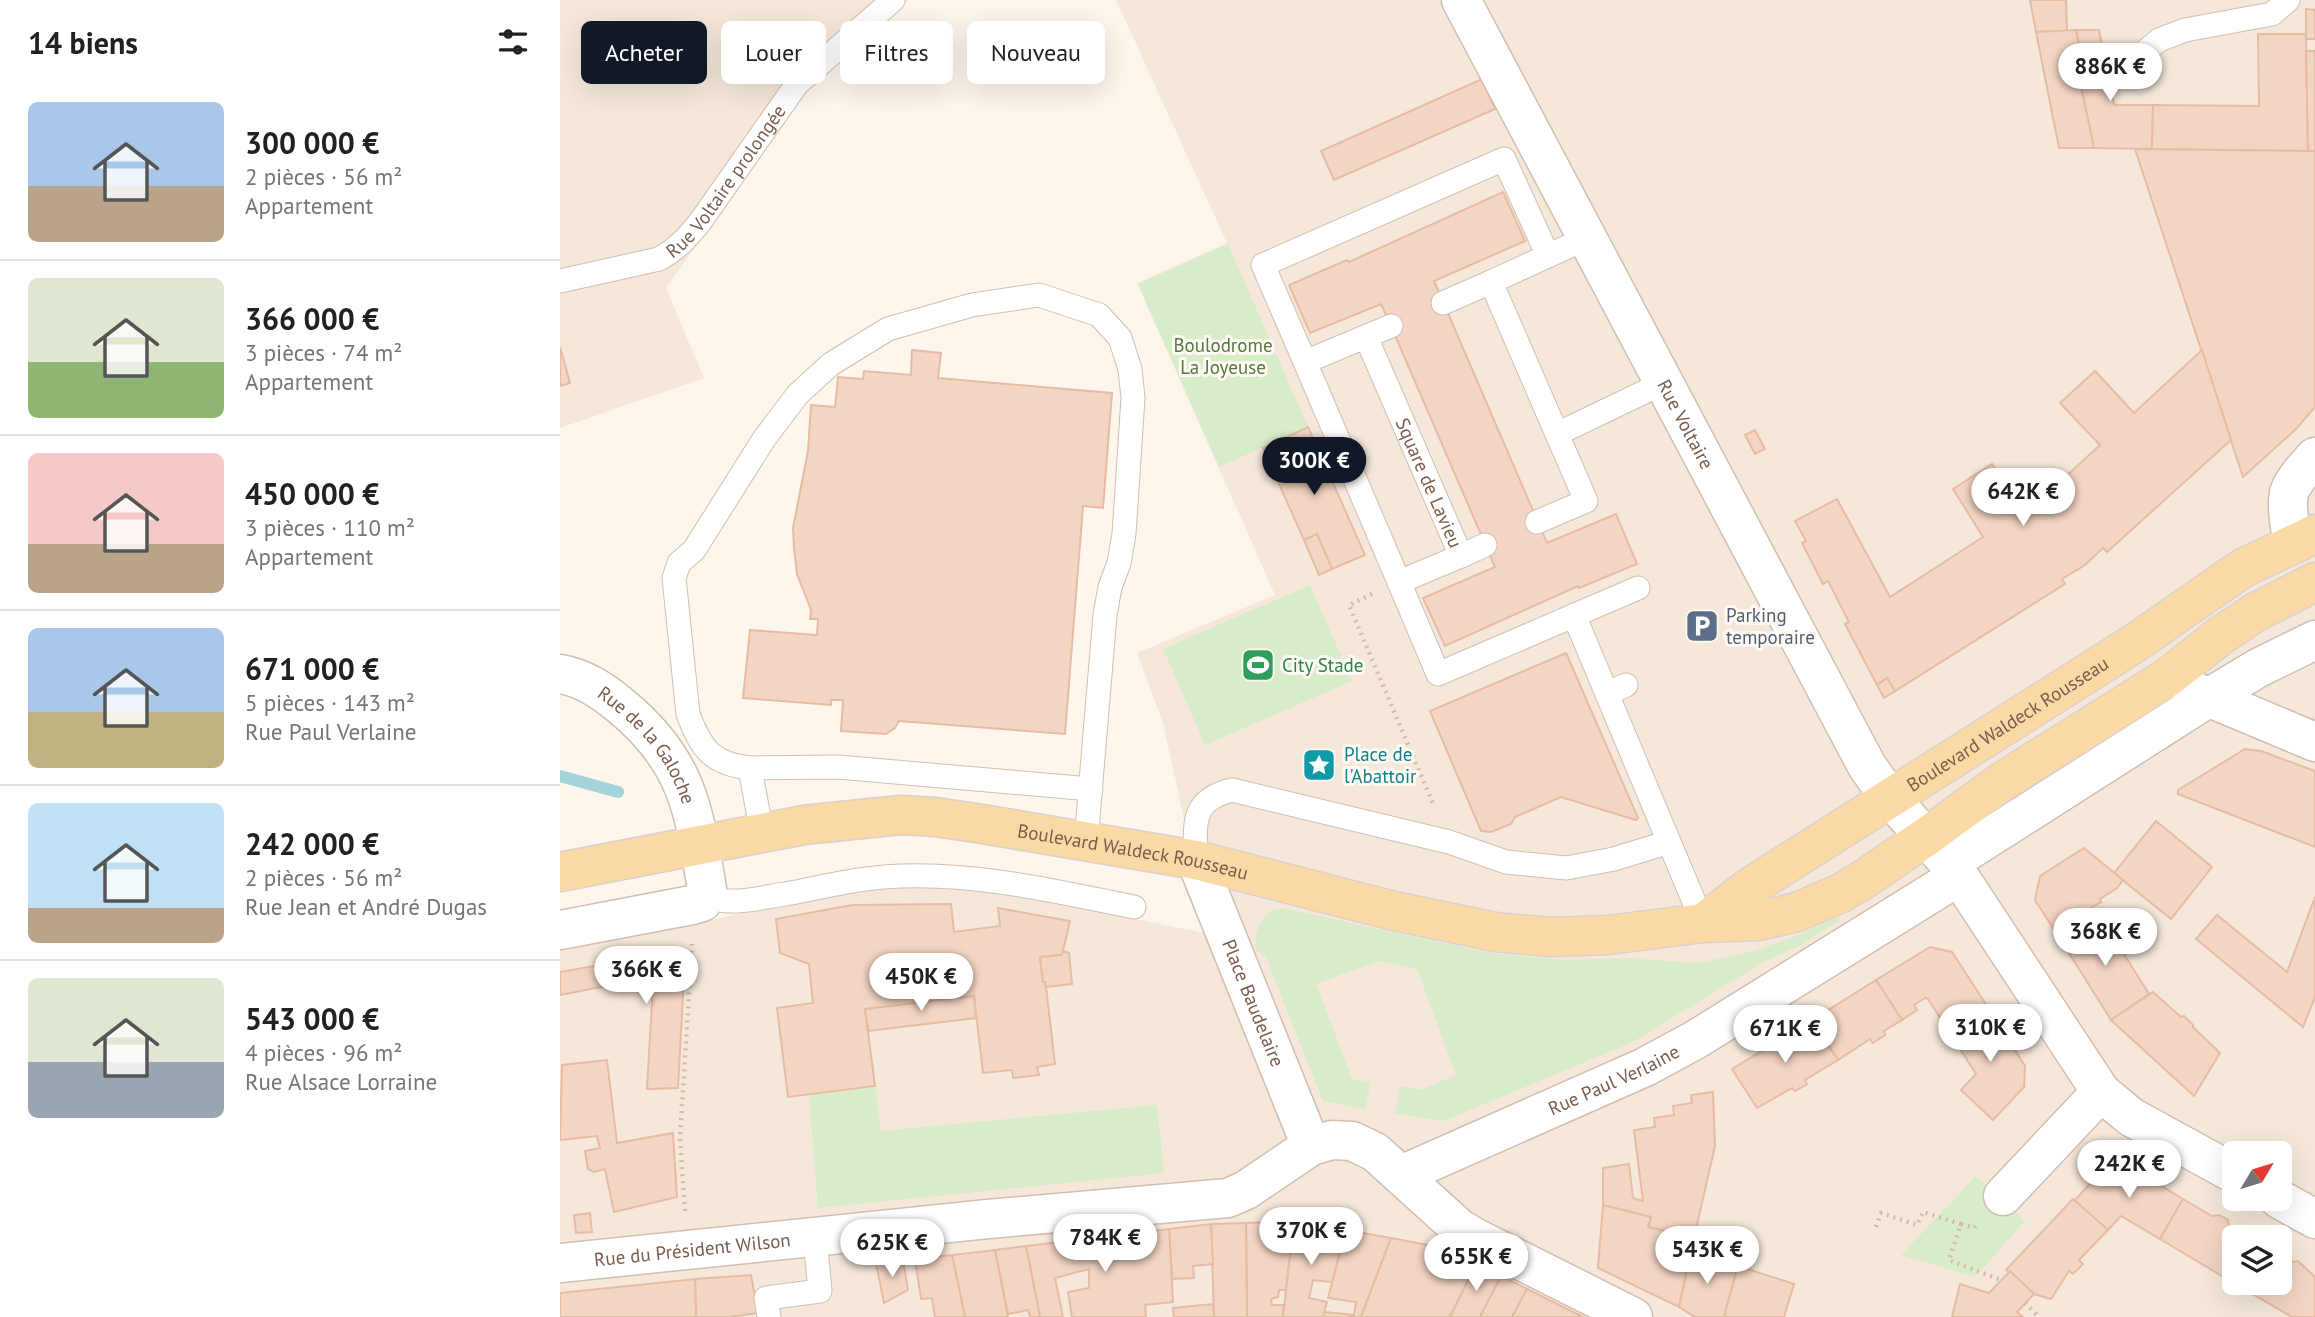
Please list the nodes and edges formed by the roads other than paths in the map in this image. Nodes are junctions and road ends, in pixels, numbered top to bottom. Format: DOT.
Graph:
graph roads {
  1 [pos="893,0"];
  2 [pos="1461,0"];
  3 [pos="2288,0"];
  4 [pos="2133,76"];
  5 [pos="1587,238"];
  6 [pos="1548,256"];
  7 [pos="560,281"];
  8 [pos="1491,282"];
  9 [pos="1443,303"];
  10 [pos="1391,326"];
  11 [pos="1366,337"];
  12 [pos="1305,362"];
  13 [pos="1663,383"];
  14 [pos="1557,434"];
  15 [pos="2315,457"];
  16 [pos="1537,522"];
  17 [pos="2304,539"];
  18 [pos="1485,545"];
  19 [pos="1461,556"];
  20 [pos="1399,582"];
  21 [pos="2315,582"];
  22 [pos="1638,588"];
  23 [pos="1574,615"];
  24 [pos="2315,639"];
  25 [pos="560,674"];
  26 [pos="2167,678"];
  27 [pos="2207,698"];
  28 [pos="2315,742"];
  29 [pos="750,768"];
  30 [pos="1091,789"];
  31 [pos="1889,797"];
  32 [pos="762,834"];
  33 [pos="1086,841"];
  34 [pos="1669,842"];
  35 [pos="700,845"];
  36 [pos="1945,859"];
  37 [pos="1196,860"];
  38 [pos="560,872"];
  39 [pos="699,901"];
  40 [pos="1134,907"];
  41 [pos="1703,923"];
  42 [pos="560,930"];
  43 [pos="2101,1092"];
  44 [pos="1311,1146"];
  45 [pos="2222,1167"];
  46 [pos="1401,1175"];
  47 [pos="2003,1196"];
  48 [pos="2292,1206"];
  49 [pos="2315,1219"];
  50 [pos="815,1237"];
  51 [pos="560,1264"];
  52 [pos="769,1317"];
  53 [pos="1633,1317"];
  1 -- 7 [label="lane, Rue Voltaire prolongée"];
  2 -- 5 [label="street, Rue Voltaire"];
  3 -- 4 [label="lane"];
  5 -- 6 [label="lane"];
  5 -- 13 [label="street, Rue Voltaire"];
  6 -- 8 [label="lane"];
  6 -- 12 [label="lane"];
  8 -- 9 [label="lane"];
  8 -- 14 [label="lane"];
  10 -- 11 [label="lane"];
  11 -- 12 [label="lane"];
  11 -- 19 [label="lane, Square de Lavieu"];
  12 -- 20 [label="lane"];
  13 -- 14 [label="lane"];
  13 -- 31 [label="street, Rue Voltaire"];
  14 -- 16 [label="lane"];
  15 -- 17 [label="street"];
  17 -- 31 [label="main road, Boulevard Waldeck Rousseau"];
  18 -- 19 [label="lane"];
  19 -- 20 [label="lane, Square de Lavieu"];
  20 -- 23 [label="lane"];
  21 -- 26 [label="main road, Boulevard Waldeck Rousseau"];
  22 -- 23 [label="lane"];
  23 -- 34 [label="lane"];
  24 -- 27 [label="street, Rue Paul Verlaine"];
  25 -- 35 [label="street, Rue de la Galoche"];
  26 -- 27 [label="street"];
  26 -- 36 [label="main road, Boulevard Waldeck Rousseau"];
  27 -- 28 [label="street"];
  27 -- 36 [label="street, Rue Paul Verlaine"];
  29 -- 30 [label="lane"];
  29 -- 30 [label="lane"];
  29 -- 32 [label="lane"];
  30 -- 33 [label="lane"];
  31 -- 36 [label="street, Rue Voltaire"];
  31 -- 41 [label="main road, Boulevard Waldeck Rousseau"];
  32 -- 33 [label="main road, Boulevard Waldeck Rousseau"];
  32 -- 35 [label="main road, Boulevard Waldeck Rousseau"];
  33 -- 37 [label="main road, Boulevard Waldeck Rousseau"];
  34 -- 37 [label="lane"];
  34 -- 41 [label="lane"];
  35 -- 38 [label="main road, Boulevard Waldeck Rousseau"];
  35 -- 39 [label="street, Rue de la Galoche"];
  36 -- 41 [label="main road, Boulevard Waldeck Rousseau"];
  36 -- 43 [label="street, Rue Voltaire"];
  36 -- 46 [label="street, Rue Paul Verlaine"];
  37 -- 41 [label="main road, Boulevard Waldeck Rousseau"];
  37 -- 44 [label="street, Place Baudelaire"];
  39 -- 40 [label="lane"];
  39 -- 42 [label="street"];
  43 -- 45 [label="street, Rue Voltaire"];
  43 -- 47 [label="street"];
  44 -- 46 [label="street, Rue du Président Wilson"];
  44 -- 50 [label="street, Rue du Président Wilson"];
  46 -- 53 [label="street"];
  48 -- 49 [label="street"];
  50 -- 51 [label="street, Rue du Président Wilson"];
  50 -- 52 [label="lane"];
}
